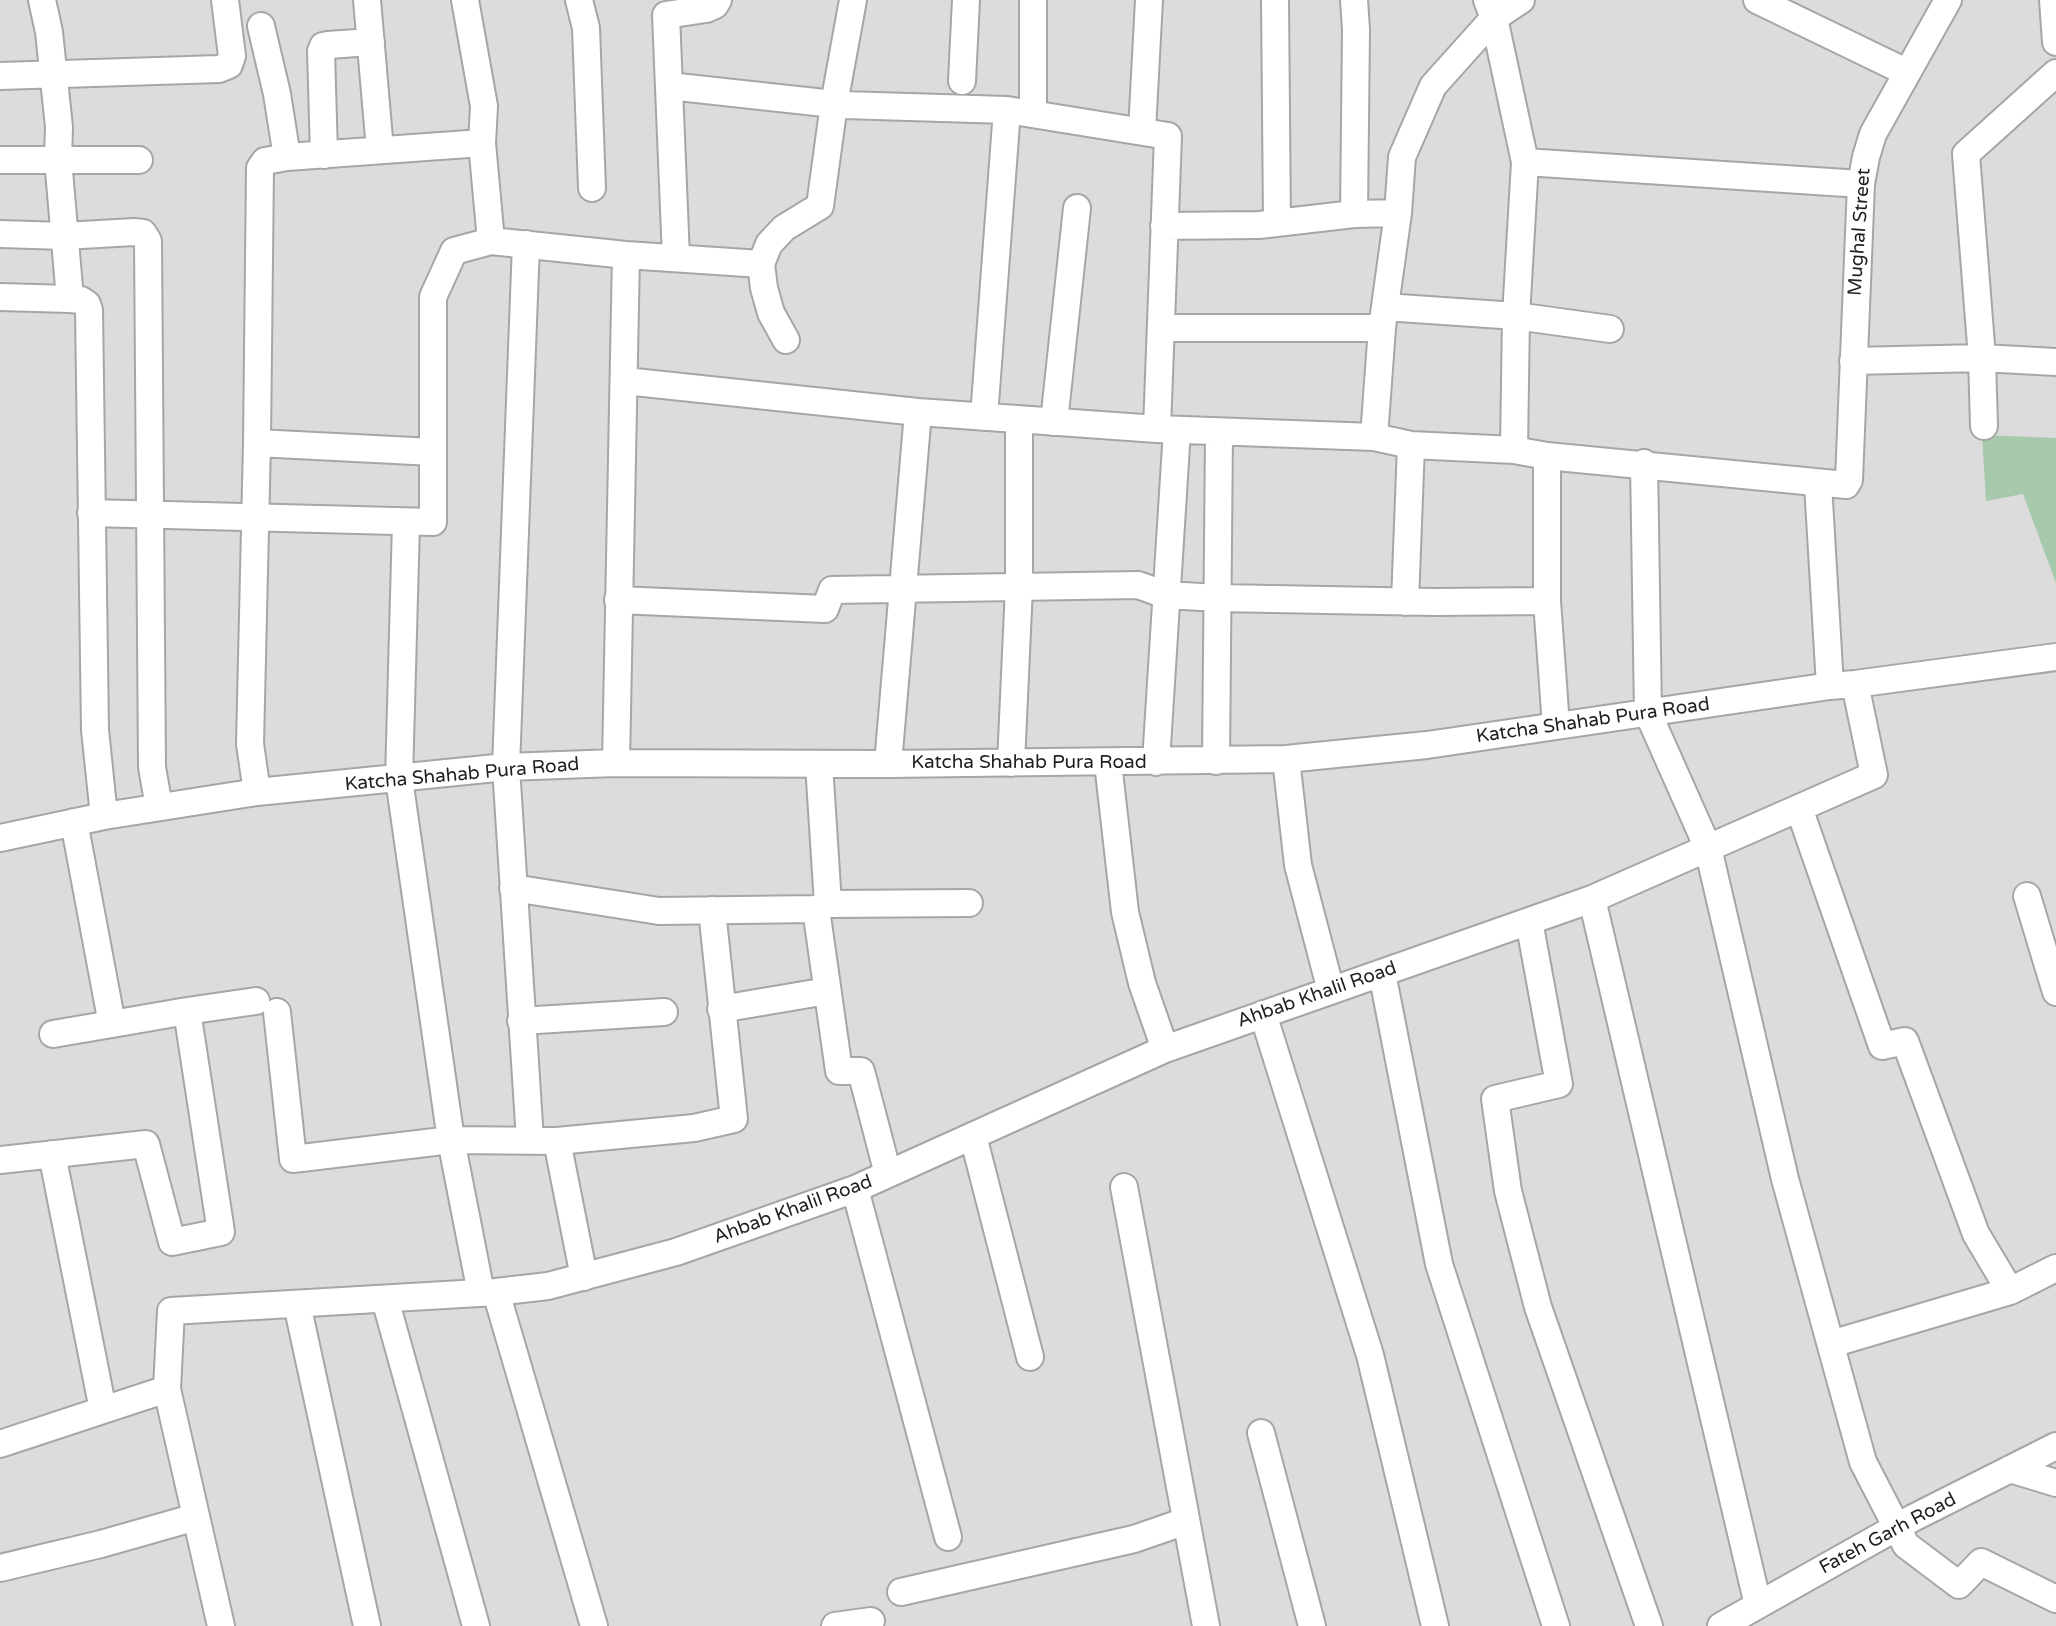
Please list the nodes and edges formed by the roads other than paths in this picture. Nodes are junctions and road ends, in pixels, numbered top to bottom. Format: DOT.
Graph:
graph roads {
  1 [pos="42,0"];
  2 [pos="225,0"];
  3 [pos="368,0"];
  4 [pos="465,0"];
  5 [pos="579,0"];
  6 [pos="718,0"];
  7 [pos="853,0"];
  8 [pos="967,0"];
  9 [pos="1033,0"];
  10 [pos="1149,0"];
  11 [pos="1275,0"];
  12 [pos="1354,0"];
  13 [pos="1521,0"];
  14 [pos="1757,0"];
  15 [pos="1948,0"];
  16 [pos="2053,0"];
  17 [pos="666,8"];
  18 [pos="1490,9"];
  19 [pos="1805,12"];
  20 [pos="261,26"];
  21 [pos="371,42"];
  22 [pos="2056,42"];
  23 [pos="1906,72"];
  24 [pos="2056,73"];
  25 [pos="53,75"];
  26 [pos="0,76"];
  27 [pos="962,81"];
  28 [pos="669,86"];
  29 [pos="834,104"];
  30 [pos="1020,112"];
  31 [pos="1142,131"];
  32 [pos="482,143"];
  33 [pos="380,150"];
  34 [pos="324,155"];
  35 [pos="287,157"];
  36 [pos="58,159"];
  37 [pos="0,160"];
  38 [pos="139,160"];
  39 [pos="1525,162"];
  40 [pos="1861,184"];
  41 [pos="592,188"];
  42 [pos="1077,208"];
  43 [pos="1398,213"];
  44 [pos="1354,214"];
  45 [pos="1277,223"];
  46 [pos="1164,226"];
  47 [pos="0,234"];
  48 [pos="64,236"];
  49 [pos="492,241"];
  50 [pos="526,244"];
  51 [pos="626,255"];
  52 [pos="676,258"];
  53 [pos="761,264"];
  54 [pos="0,298"];
  55 [pos="70,299"];
  56 [pos="1516,316"];
  57 [pos="1383,318"];
  58 [pos="1161,328"];
  59 [pos="1610,329"];
  60 [pos="786,340"];
  61 [pos="1982,358"];
  62 [pos="1853,361"];
  63 [pos="2056,362"];
  64 [pos="625,380"];
  65 [pos="918,412"];
  66 [pos="984,417"];
  67 [pos="1019,419"];
  68 [pos="1054,422"];
  69 [pos="1984,426"];
  70 [pos="1167,430"];
  71 [pos="1219,433"];
  72 [pos="1374,437"];
  73 [pos="257,443"];
  74 [pos="1410,445"];
  75 [pos="1514,450"];
  76 [pos="433,452"];
  77 [pos="1547,456"];
  78 [pos="1644,463"];
  79 [pos="1818,484"];
  80 [pos="91,513"];
  81 [pos="151,514"];
  82 [pos="255,517"];
  83 [pos="407,523"];
  84 [pos="1019,587"];
  85 [pos="903,589"];
  86 [pos="1166,595"];
  87 [pos="1218,598"];
  88 [pos="618,600"];
  89 [pos="1547,601"];
  90 [pos="1405,602"];
  91 [pos="2056,657"];
  92 [pos="1842,685"];
  93 [pos="1648,713"];
  94 [pos="1556,726"];
  95 [pos="1286,759"];
  96 [pos="1216,761"];
  97 [pos="1156,762"];
  98 [pos="616,763"];
  99 [pos="1011,763"];
  100 [pos="1108,763"];
  101 [pos="819,764"];
  102 [pos="888,764"];
  103 [pos="506,767"];
  104 [pos="399,779"];
  105 [pos="257,792"];
  106 [pos="159,807"];
  107 [pos="1799,808"];
  108 [pos="104,816"];
  109 [pos="74,822"];
  110 [pos="0,838"];
  111 [pos="1708,848"];
  112 [pos="513,888"];
  113 [pos="2027,896"];
  114 [pos="1592,899"];
  115 [pos="968,904"];
  116 [pos="822,907"];
  117 [pos="712,910"];
  118 [pos="1529,921"];
  119 [pos="1382,972"];
  120 [pos="827,991"];
  121 [pos="1331,991"];
  122 [pos="2056,992"];
  123 [pos="721,1009"];
  124 [pos="187,1011"];
  125 [pos="664,1012"];
  126 [pos="1263,1014"];
  127 [pos="522,1021"];
  128 [pos="111,1024"];
  129 [pos="53,1034"];
  130 [pos="1165,1049"];
  131 [pos="973,1136"];
  132 [pos="451,1140"];
  133 [pos="530,1140"];
  134 [pos="557,1141"];
  135 [pos="51,1154"];
  136 [pos="0,1160"];
  137 [pos="888,1174"];
  138 [pos="1124,1187"];
  139 [pos="855,1189"];
  140 [pos="2056,1268"];
  141 [pos="584,1277"];
  142 [pos="2010,1291"];
  143 [pos="489,1293"];
  144 [pos="385,1299"];
  145 [pos="296,1304"];
  146 [pos="1830,1344"];
  147 [pos="1030,1357"];
  148 [pos="167,1389"];
  149 [pos="103,1410"];
  150 [pos="1261,1433"];
  151 [pos="0,1444"];
  152 [pos="2056,1446"];
  153 [pos="2010,1469"];
  154 [pos="2056,1483"];
  155 [pos="196,1517"];
  156 [pos="1186,1521"];
  157 [pos="1897,1527"];
  158 [pos="948,1537"];
  159 [pos="0,1568"];
  160 [pos="901,1592"];
  161 [pos="2056,1599"];
  162 [pos="1758,1605"];
  163 [pos="871,1621"];
  164 [pos="221,1626"];
  165 [pos="367,1626"];
  166 [pos="476,1626"];
  167 [pos="594,1626"];
  168 [pos="835,1626"];
  169 [pos="1206,1626"];
  170 [pos="1312,1626"];
  171 [pos="1435,1626"];
  172 [pos="1556,1626"];
  173 [pos="1649,1626"];
  174 [pos="1721,1626"];
  1 -- 25 [label="street"];
  2 -- 25 [label="street"];
  3 -- 21 [label="street"];
  4 -- 32 [label="street"];
  5 -- 41 [label="street"];
  6 -- 17 [label="street"];
  7 -- 29 [label="street"];
  8 -- 27 [label="street"];
  9 -- 30 [label="street"];
  10 -- 31 [label="street"];
  11 -- 45 [label="street"];
  12 -- 44 [label="street"];
  13 -- 18 [label="street"];
  14 -- 19 [label="street"];
  15 -- 23 [label="street, Mughal Street"];
  16 -- 22 [label="street"];
  17 -- 28 [label="street"];
  18 -- 39 [label="street"];
  18 -- 43 [label="street"];
  19 -- 23 [label="street"];
  20 -- 35 [label="street"];
  21 -- 33 [label="street"];
  21 -- 34 [label="street"];
  23 -- 40 [label="street, Mughal Street"];
  24 -- 61 [label="street"];
  25 -- 26 [label="street"];
  25 -- 36 [label="street"];
  28 -- 29 [label="street"];
  28 -- 52 [label="street"];
  29 -- 30 [label="street"];
  29 -- 53 [label="street"];
  30 -- 31 [label="street"];
  30 -- 66 [label="street"];
  31 -- 46 [label="street"];
  32 -- 33 [label="street"];
  32 -- 49 [label="street"];
  33 -- 34 [label="street"];
  34 -- 35 [label="street"];
  35 -- 73 [label="street"];
  36 -- 37 [label="street"];
  36 -- 38 [label="street"];
  36 -- 48 [label="street"];
  39 -- 40 [label="street"];
  39 -- 56 [label="street"];
  40 -- 62 [label="street, Mughal Street"];
  42 -- 68 [label="street"];
  43 -- 44 [label="street"];
  43 -- 57 [label="street"];
  44 -- 45 [label="street"];
  45 -- 46 [label="street"];
  46 -- 58 [label="street"];
  47 -- 48 [label="street"];
  48 -- 55 [label="street"];
  48 -- 81 [label="street"];
  49 -- 50 [label="street"];
  49 -- 76 [label="street"];
  50 -- 51 [label="street"];
  50 -- 103 [label="street"];
  51 -- 52 [label="street"];
  51 -- 64 [label="street"];
  52 -- 53 [label="street"];
  53 -- 60 [label="street"];
  54 -- 55 [label="street"];
  55 -- 80 [label="street"];
  56 -- 57 [label="street"];
  56 -- 59 [label="street"];
  56 -- 75 [label="street"];
  57 -- 58 [label="street"];
  57 -- 72 [label="street"];
  58 -- 70 [label="street"];
  61 -- 62 [label="street"];
  61 -- 63 [label="street"];
  61 -- 69 [label="street"];
  62 -- 79 [label="street, Mughal Street"];
  64 -- 65 [label="street"];
  64 -- 88 [label="street"];
  65 -- 66 [label="street"];
  65 -- 85 [label="street"];
  66 -- 67 [label="street"];
  67 -- 68 [label="street"];
  67 -- 84 [label="street"];
  68 -- 70 [label="street"];
  70 -- 71 [label="street"];
  70 -- 86 [label="street"];
  71 -- 72 [label="street"];
  71 -- 87 [label="street"];
  72 -- 74 [label="street"];
  73 -- 76 [label="street"];
  73 -- 82 [label="street"];
  74 -- 75 [label="street"];
  74 -- 90 [label="street"];
  75 -- 77 [label="street"];
  76 -- 83 [label="street"];
  77 -- 78 [label="street"];
  77 -- 89 [label="street"];
  78 -- 79 [label="street"];
  78 -- 93 [label="street"];
  79 -- 92 [label="street"];
  80 -- 81 [label="street"];
  80 -- 108 [label="street"];
  81 -- 82 [label="street"];
  81 -- 106 [label="street"];
  82 -- 83 [label="street"];
  82 -- 105 [label="street"];
  83 -- 104 [label="street"];
  84 -- 85 [label="street"];
  84 -- 86 [label="street"];
  84 -- 99 [label="street"];
  85 -- 88 [label="street"];
  85 -- 102 [label="street"];
  86 -- 87 [label="street"];
  86 -- 97 [label="street"];
  87 -- 90 [label="street"];
  87 -- 96 [label="street"];
  88 -- 98 [label="street"];
  89 -- 90 [label="street"];
  89 -- 94 [label="street"];
  91 -- 92 [label="street, Katcha Shahab Pura Road"];
  92 -- 93 [label="street, Katcha Shahab Pura Road"];
  92 -- 107 [label="street, Ahbab Khalil Road"];
  93 -- 94 [label="street, Katcha Shahab Pura Road"];
  93 -- 111 [label="street"];
  94 -- 95 [label="street, Katcha Shahab Pura Road"];
  95 -- 96 [label="street, Katcha Shahab Pura Road"];
  95 -- 121 [label="street"];
  96 -- 97 [label="street, Katcha Shahab Pura Road"];
  97 -- 100 [label="street, Katcha Shahab Pura Road"];
  98 -- 101 [label="street, Katcha Shahab Pura Road"];
  98 -- 103 [label="street, Katcha Shahab Pura Road"];
  99 -- 100 [label="street, Katcha Shahab Pura Road"];
  99 -- 102 [label="street, Katcha Shahab Pura Road"];
  100 -- 130 [label="street"];
  101 -- 102 [label="street, Katcha Shahab Pura Road"];
  101 -- 116 [label="street"];
  103 -- 104 [label="street, Katcha Shahab Pura Road"];
  103 -- 112 [label="street"];
  104 -- 105 [label="street, Katcha Shahab Pura Road"];
  104 -- 132 [label="street"];
  105 -- 106 [label="street, Katcha Shahab Pura Road"];
  106 -- 108 [label="street, Katcha Shahab Pura Road"];
  107 -- 111 [label="street, Ahbab Khalil Road"];
  107 -- 142 [label="street"];
  108 -- 109 [label="street, Katcha Shahab Pura Road"];
  109 -- 110 [label="street, Katcha Shahab Pura Road"];
  109 -- 128 [label="street"];
  111 -- 114 [label="street, Ahbab Khalil Road"];
  111 -- 146 [label="street"];
  112 -- 117 [label="street"];
  112 -- 127 [label="street"];
  113 -- 122 [label="street"];
  114 -- 118 [label="street, Ahbab Khalil Road"];
  114 -- 162 [label="street"];
  115 -- 116 [label="street"];
  116 -- 117 [label="street"];
  116 -- 120 [label="street"];
  117 -- 123 [label="street"];
  118 -- 119 [label="street, Ahbab Khalil Road"];
  118 -- 173 [label="street"];
  119 -- 121 [label="street, Ahbab Khalil Road"];
  119 -- 172 [label="street"];
  120 -- 123 [label="street"];
  120 -- 137 [label="street"];
  121 -- 126 [label="street, Ahbab Khalil Road"];
  123 -- 134 [label="street"];
  124 -- 128 [label="street"];
  124 -- 132 [label="street"];
  124 -- 135 [label="street"];
  125 -- 127 [label="street"];
  126 -- 130 [label="street, Ahbab Khalil Road"];
  126 -- 171 [label="street"];
  127 -- 133 [label="street"];
  128 -- 129 [label="street"];
  130 -- 131 [label="street, Ahbab Khalil Road"];
  131 -- 137 [label="street, Ahbab Khalil Road"];
  131 -- 147 [label="street"];
  132 -- 133 [label="street"];
  132 -- 143 [label="street"];
  133 -- 134 [label="street"];
  134 -- 141 [label="street"];
  135 -- 136 [label="street"];
  135 -- 149 [label="street"];
  137 -- 139 [label="street, Ahbab Khalil Road"];
  138 -- 156 [label="street"];
  139 -- 141 [label="street, Ahbab Khalil Road"];
  139 -- 158 [label="street"];
  140 -- 142 [label="street"];
  141 -- 143 [label="street, Ahbab Khalil Road"];
  142 -- 146 [label="street"];
  143 -- 144 [label="street, Ahbab Khalil Road"];
  143 -- 167 [label="street"];
  144 -- 145 [label="street, Ahbab Khalil Road"];
  144 -- 166 [label="street"];
  145 -- 148 [label="street, Ahbab Khalil Road"];
  145 -- 165 [label="street"];
  146 -- 157 [label="street"];
  148 -- 149 [label="street"];
  148 -- 155 [label="street"];
  149 -- 151 [label="street"];
  150 -- 170 [label="street"];
  152 -- 153 [label="street, Fateh Garh Road"];
  153 -- 154 [label="street"];
  153 -- 157 [label="street, Fateh Garh Road"];
  155 -- 159 [label="street"];
  155 -- 164 [label="street"];
  156 -- 160 [label="street"];
  156 -- 169 [label="street"];
  157 -- 161 [label="street"];
  157 -- 162 [label="street, Fateh Garh Road"];
  162 -- 174 [label="street, Fateh Garh Road"];
  163 -- 168 [label="street"];
}
